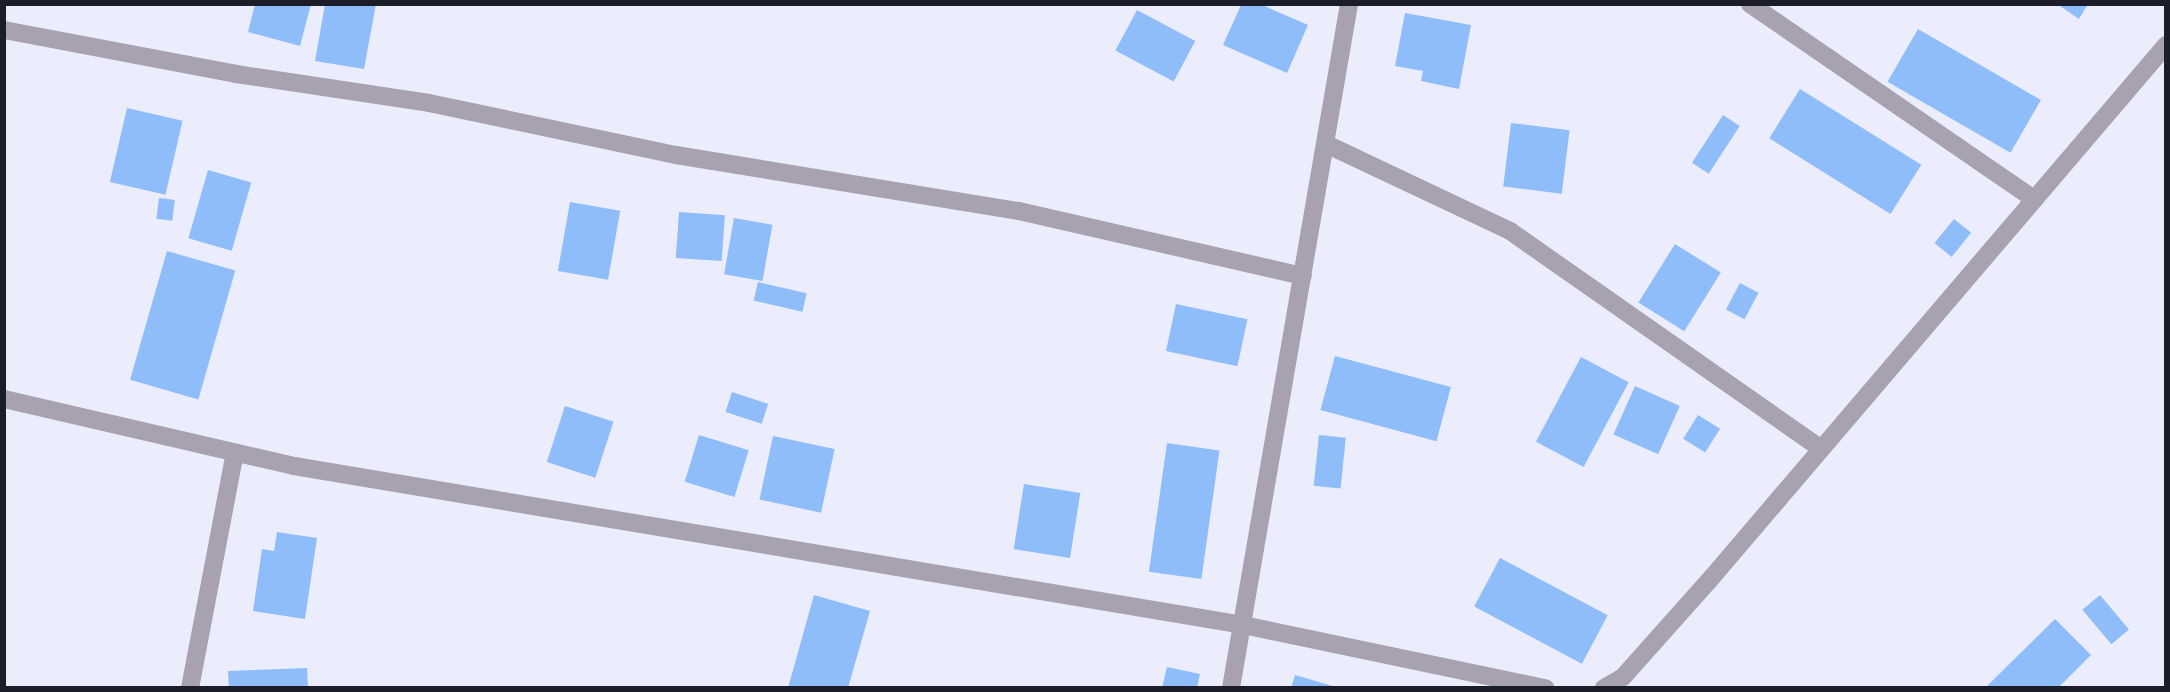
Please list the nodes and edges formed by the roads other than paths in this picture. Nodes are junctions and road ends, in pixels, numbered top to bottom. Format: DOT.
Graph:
graph roads {
  1 [pos="1349,4"];
  2 [pos="1750,4"];
  3 [pos="4,30"];
  4 [pos="2166,45"];
  5 [pos="1326,144"];
  6 [pos="2034,199"];
  7 [pos="1303,276"];
  8 [pos="4,399"];
  9 [pos="1821,449"];
  10 [pos="235,453"];
  11 [pos="1243,625"];
  12 [pos="190,687"];
  13 [pos="1231,687"];
  14 [pos="1545,687"];
  15 [pos="1604,687"];
  1 -- 5 [label="street"];
  2 -- 6 [label="street"];
  3 -- 7 [label="street"];
  4 -- 6 [label="street"];
  5 -- 7 [label="street"];
  5 -- 9 [label="street"];
  6 -- 9 [label="street"];
  7 -- 11 [label="street"];
  8 -- 10 [label="street"];
  9 -- 15 [label="street"];
  10 -- 11 [label="street"];
  10 -- 12 [label="street"];
  11 -- 13 [label="street"];
  11 -- 14 [label="street"];
}
